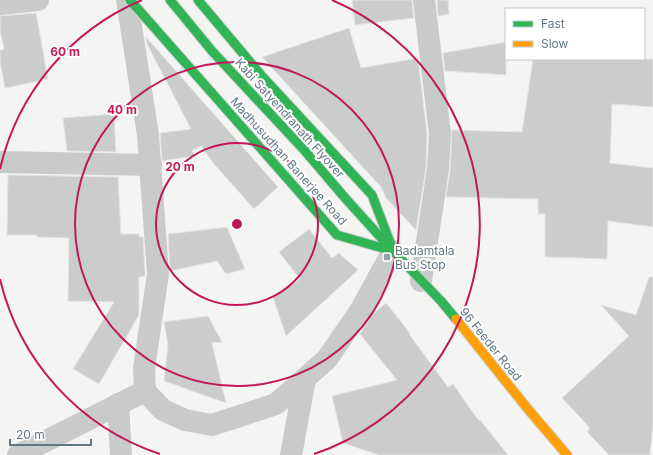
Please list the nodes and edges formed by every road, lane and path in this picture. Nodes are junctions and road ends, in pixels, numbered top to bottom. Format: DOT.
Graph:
graph roads {
  1 [pos="38,0"];
  2 [pos="128,0"];
  3 [pos="170,0"];
  4 [pos="198,0"];
  5 [pos="424,0"];
  6 [pos="0,4"];
  7 [pos="0,162"];
  8 [pos="150,165"];
  9 [pos="393,251"];
  10 [pos="421,281"];
  11 [pos="305,379"];
  12 [pos="145,391"];
  13 [pos="118,404"];
  14 [pos="18,455"];
  15 [pos="122,455"];
  16 [pos="291,455"];
  17 [pos="567,455"];
  1 -- 6 [label="street"];
  2 -- 8 [label="street"];
  2 -- 9 [label="street, Madhusudhan Banerjee Road"];
  3 -- 9 [label="street, Kabi Satyendranath Flyover"];
  4 -- 9 [label="street"];
  5 -- 10 [label="street"];
  7 -- 8 [label="street"];
  8 -- 12 [label="street"];
  9 -- 10 [label="street, 96 Feeder Road"];
  9 -- 11 [label="street"];
  10 -- 17 [label="street, 96 Feeder Road"];
  11 -- 12 [label="street"];
  11 -- 16 [label="street"];
  12 -- 13 [label="street"];
  13 -- 14 [label="street"];
  13 -- 15 [label="street"];
}
